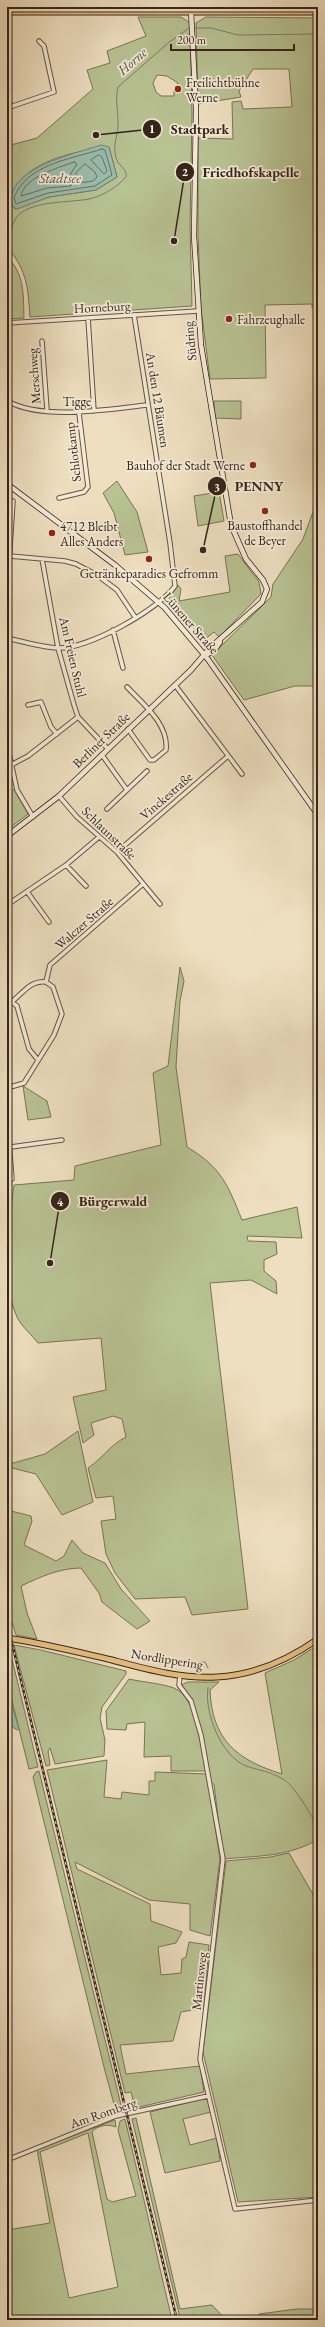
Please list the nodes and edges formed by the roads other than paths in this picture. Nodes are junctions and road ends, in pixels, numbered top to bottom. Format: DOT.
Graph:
graph roads {
  1 [pos="191,9"];
  2 [pos="64,10"];
  3 [pos="7,12"];
  4 [pos="318,12"];
  5 [pos="39,41"];
  6 [pos="7,94"];
  7 [pos="9,108"];
  8 [pos="198,311"];
  9 [pos="134,315"];
  10 [pos="88,318"];
  11 [pos="7,322"];
  12 [pos="42,341"];
  13 [pos="7,401"];
  14 [pos="148,405"];
  15 [pos="47,410"];
  16 [pos="94,411"];
  17 [pos="79,413"];
  18 [pos="7,484"];
  19 [pos="59,498"];
  20 [pos="13,501"];
  21 [pos="7,533"];
  22 [pos="12,533"];
  23 [pos="10,556"];
  24 [pos="42,559"];
  25 [pos="7,595"];
  26 [pos="160,602"];
  27 [pos="135,617"];
  28 [pos="113,630"];
  29 [pos="7,638"];
  30 [pos="58,648"];
  31 [pos="205,655"];
  32 [pos="123,668"];
  33 [pos="175,685"];
  34 [pos="127,687"];
  35 [pos="28,705"];
  36 [pos="149,709"];
  37 [pos="78,717"];
  38 [pos="128,729"];
  39 [pos="57,734"];
  40 [pos="7,744"];
  41 [pos="108,749"];
  42 [pos="102,755"];
  43 [pos="228,756"];
  44 [pos="11,767"];
  45 [pos="147,771"];
  46 [pos="7,772"];
  47 [pos="242,774"];
  48 [pos="127,790"];
  49 [pos="59,796"];
  50 [pos="107,809"];
  51 [pos="318,815"];
  52 [pos="34,817"];
  53 [pos="7,836"];
  54 [pos="99,837"];
  55 [pos="117,852"];
  56 [pos="66,865"];
  57 [pos="143,884"];
  58 [pos="86,886"];
  59 [pos="28,893"];
  60 [pos="160,904"];
  61 [pos="7,905"];
  62 [pos="49,922"];
  63 [pos="46,982"];
  64 [pos="13,1003"];
  65 [pos="7,1005"];
  66 [pos="38,1060"];
  67 [pos="7,1088"];
  68 [pos="7,1117"];
  69 [pos="62,1140"];
  70 [pos="11,1147"];
  71 [pos="12,1179"];
  72 [pos="7,1638"];
  73 [pos="318,1638"];
  74 [pos="180,1675"];
  75 [pos="208,2096"];
  76 [pos="7,2160"];
  77 [pos="318,2200"];
  1 -- 2 [label="main road"];
  1 -- 4 [label="main road"];
  1 -- 8 [label="street, Südring"];
  2 -- 3 [label="main road"];
  5 -- 7 [label="street"];
  6 -- 7 [label="street"];
  8 -- 9 [label="street, Horneburg"];
  8 -- 31 [label="street, Südring"];
  9 -- 10 [label="street, Horneburg"];
  9 -- 14 [label="street, An den 12 Bäumen"];
  10 -- 11 [label="street, Horneburg"];
  10 -- 16 [label="street"];
  12 -- 15 [label="street, Merschweg"];
  13 -- 15 [label="street, Tigge"];
  14 -- 16 [label="street, Tigge"];
  14 -- 26 [label="street, An den 12 Bäumen"];
  15 -- 17 [label="street, Tigge"];
  16 -- 17 [label="street, Tigge"];
  17 -- 19 [label="street, Schlotkamp"];
  18 -- 26 [label="street, Lünener Straße"];
  20 -- 22 [label="street"];
  21 -- 22 [label="street"];
  22 -- 23 [label="street"];
  23 -- 24 [label="street"];
  23 -- 25 [label="street"];
  24 -- 27 [label="street"];
  24 -- 30 [label="street, Am Freien Stuhl"];
  26 -- 27 [label="street, An den 12 Bäumen"];
  26 -- 31 [label="street, Lünener Straße"];
  27 -- 28 [label="street, An den 12 Bäumen"];
  28 -- 30 [label="street, An den 12 Bäumen"];
  28 -- 32 [label="street"];
  29 -- 30 [label="street"];
  30 -- 37 [label="street, Am Freien Stuhl"];
  31 -- 33 [label="street, Berliner Straße"];
  31 -- 51 [label="street, Lünener Straße"];
  33 -- 36 [label="street, Berliner Straße"];
  33 -- 43 [label="street"];
  34 -- 36 [label="street"];
  35 -- 39 [label="street"];
  36 -- 38 [label="street, Berliner Straße"];
  36 -- 38 [label="street"];
  37 -- 39 [label="street"];
  37 -- 41 [label="street, Am Freien Stuhl"];
  38 -- 41 [label="street, Berliner Straße"];
  39 -- 44 [label="street"];
  40 -- 44 [label="street"];
  41 -- 42 [label="street, Berliner Straße"];
  42 -- 48 [label="street"];
  42 -- 49 [label="street, Berliner Straße"];
  43 -- 47 [label="street"];
  43 -- 55 [label="street, Vinckestraße"];
  44 -- 46 [label="street"];
  44 -- 52 [label="street"];
  45 -- 48 [label="street"];
  48 -- 50 [label="street"];
  49 -- 52 [label="street, Berliner Straße"];
  49 -- 54 [label="street, Schlaunstraße"];
  52 -- 53 [label="street, Berliner Straße"];
  54 -- 55 [label="street, Schlaunstraße"];
  54 -- 56 [label="street"];
  55 -- 57 [label="street, Schlaunstraße"];
  56 -- 58 [label="street"];
  56 -- 59 [label="street"];
  57 -- 60 [label="street, Schlaunstraße"];
  57 -- 63 [label="street, Walczer Straße"];
  59 -- 61 [label="street"];
  59 -- 62 [label="street"];
  63 -- 64 [label="street"];
  63 -- 66 [label="street"];
  64 -- 65 [label="street"];
  64 -- 66 [label="street"];
  66 -- 67 [label="street"];
  68 -- 70 [label="street"];
  69 -- 70 [label="street"];
  70 -- 71 [label="street"];
  72 -- 74 [label="main road, Nordlippering"];
  73 -- 74 [label="main road, Nordlippering"];
  74 -- 75 [label="street, Martinsweg"];
  75 -- 76 [label="street, Am Romberg"];
  75 -- 77 [label="street, Martinsweg"];
}
